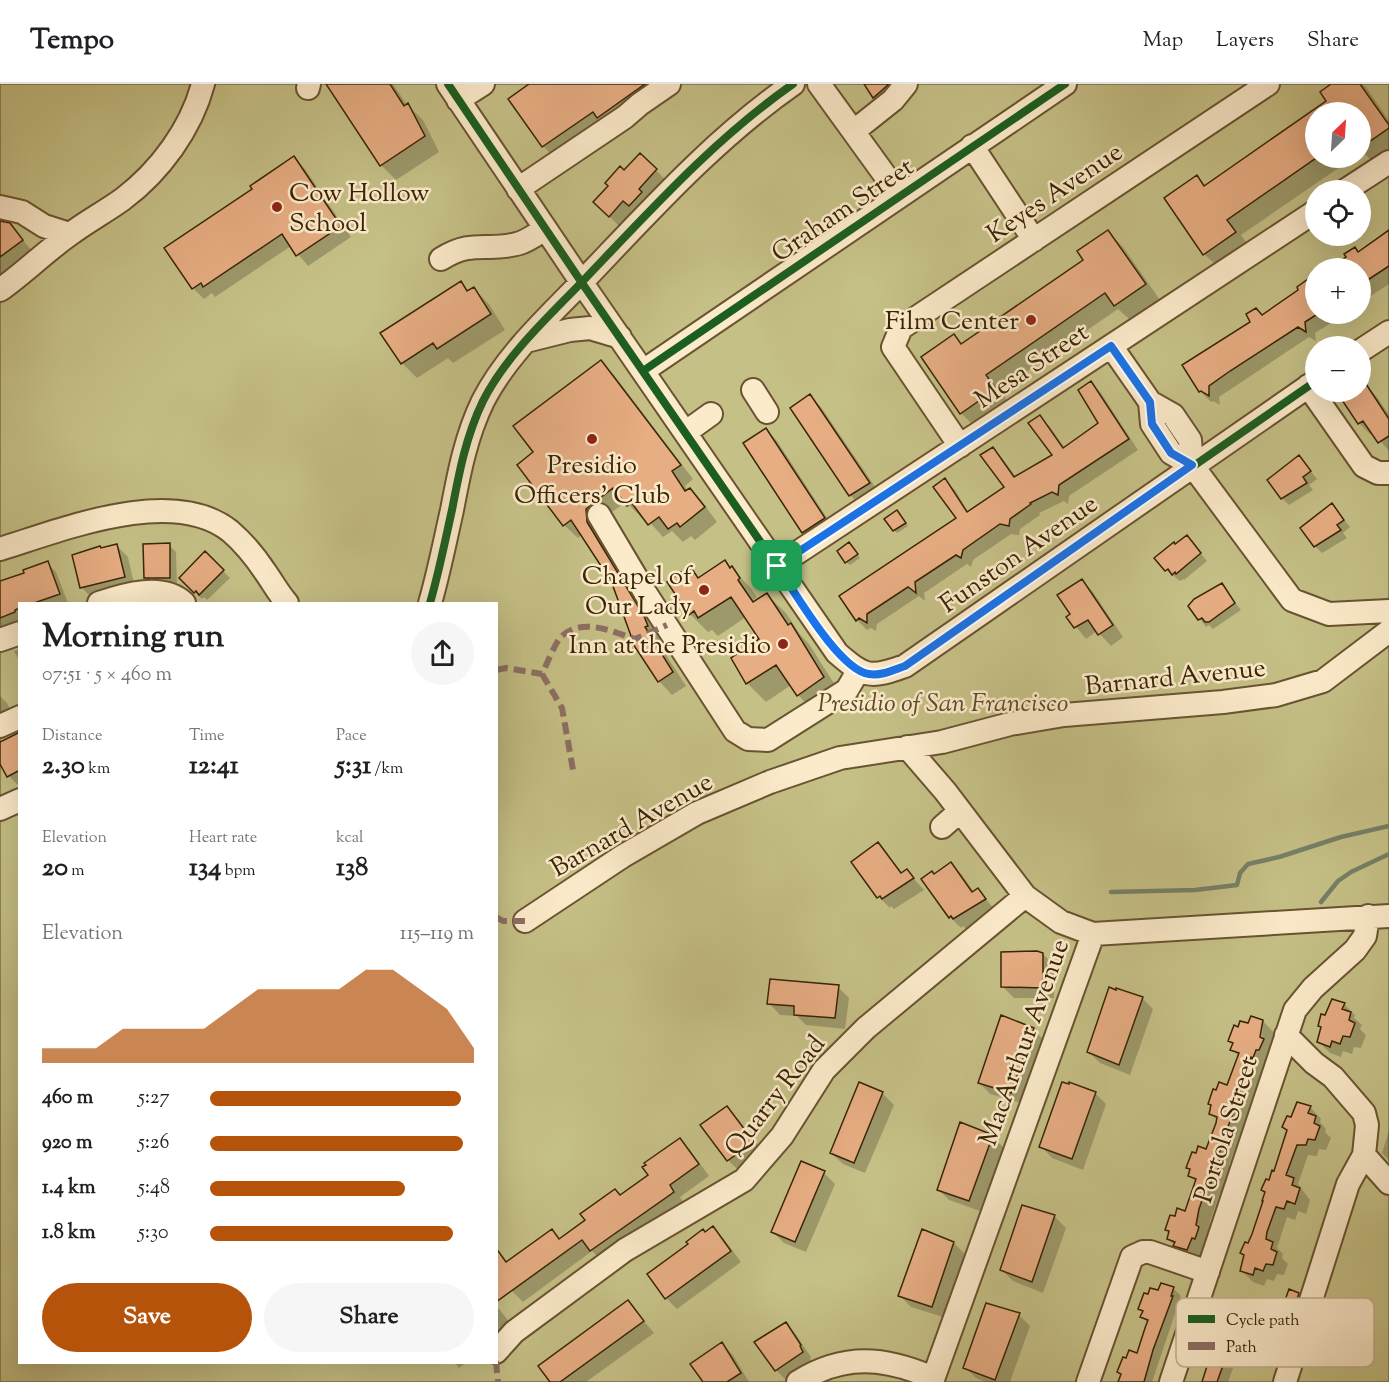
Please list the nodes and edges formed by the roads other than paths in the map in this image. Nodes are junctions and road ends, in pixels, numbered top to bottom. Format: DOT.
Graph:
graph roads {
  1 [pos="203,84"];
  2 [pos="483,84"];
  3 [pos="669,84"];
  4 [pos="793,84"];
  5 [pos="819,84"];
  6 [pos="1065,84"];
  7 [pos="1268,84"];
  8 [pos="453,92"];
  9 [pos="899,92"];
  10 [pos="854,131"];
  11 [pos="972,146"];
  12 [pos="871,154"];
  13 [pos="1389,162"];
  14 [pos="1361,180"];
  15 [pos="518,189"];
  16 [pos="900,196"];
  17 [pos="0,207"];
  18 [pos="1305,218"];
  19 [pos="545,229"];
  20 [pos="69,234"];
  21 [pos="1034,240"];
  22 [pos="441,259"];
  23 [pos="582,283"];
  24 [pos="0,290"];
  25 [pos="1389,332"];
  26 [pos="620,337"];
  27 [pos="526,340"];
  28 [pos="1371,344"];
  29 [pos="1111,346"];
  30 [pos="643,370"];
  31 [pos="1305,389"];
  32 [pos="753,390"];
  33 [pos="1323,402"];
  34 [pos="767,412"];
  35 [pos="711,414"];
  36 [pos="686,432"];
  37 [pos="960,447"];
  38 [pos="1192,465"];
  39 [pos="1389,473"];
  40 [pos="599,515"];
  41 [pos="0,549"];
  42 [pos="777,566"];
  43 [pos="104,602"];
  44 [pos="183,602"];
  45 [pos="284,602"];
  46 [pos="430,602"];
  47 [pos="1389,611"];
  48 [pos="1389,631"];
  49 [pos="18,634"];
  50 [pos="0,640"];
  51 [pos="858,671"];
  52 [pos="18,718"];
  53 [pos="0,726"];
  54 [pos="907,747"];
  55 [pos="18,801"];
  56 [pos="0,809"];
  57 [pos="960,812"];
  58 [pos="942,827"];
  59 [pos="1025,896"];
  60 [pos="1378,916"];
  61 [pos="525,921"];
  62 [pos="1093,934"];
  63 [pos="1286,1035"];
  64 [pos="1364,1155"];
  65 [pos="1389,1183"];
  66 [pos="1208,1272"];
  67 [pos="1199,1298"];
  68 [pos="1312,1298"];
  69 [pos="498,1350"];
  70 [pos="1176,1367"];
  71 [pos="1290,1367"];
  72 [pos="932,1380"];
  73 [pos="798,1382"];
  74 [pos="1088,1382"];
  75 [pos="1171,1382"];
  76 [pos="1285,1382"];
  1 -- 20 [label="street"];
  2 -- 8 [label="street"];
  3 -- 15 [label="street"];
  4 -- 23 [label="street"];
  5 -- 10 [label="street"];
  6 -- 11 [label="street, Graham Street"];
  7 -- 21 [label="street, Keyes Avenue"];
  8 -- 15 [label="street"];
  9 -- 10 [label="street"];
  9 -- 12 [label="street"];
  10 -- 12 [label="street"];
  11 -- 16 [label="street, Graham Street"];
  11 -- 21 [label="street"];
  12 -- 16 [label="street"];
  13 -- 14 [label="street"];
  15 -- 19 [label="street"];
  16 -- 30 [label="street, Graham Street"];
  17 -- 20 [label="street"];
  18 -- 29 [label="street, Mesa Street"];
  19 -- 22 [label="street"];
  19 -- 23 [label="street"];
  20 -- 24 [label="street"];
  21 -- 37 [label="street, Keyes Avenue"];
  23 -- 26 [label="street"];
  23 -- 27 [label="street"];
  25 -- 28 [label="street"];
  26 -- 27 [label="street"];
  26 -- 30 [label="street"];
  27 -- 46 [label="street"];
  29 -- 37 [label="street, Mesa Street"];
  29 -- 38 [label="street"];
  30 -- 36 [label="street"];
  31 -- 38 [label="street, Funston Avenue"];
  32 -- 34 [label="street"];
  33 -- 39 [label="street"];
  35 -- 36 [label="street"];
  36 -- 42 [label="street"];
  37 -- 42 [label="street, Mesa Street"];
  38 -- 47 [label="street"];
  38 -- 51 [label="street, Funston Avenue"];
  40 -- 51 [label="street"];
  41 -- 45 [label="street"];
  42 -- 51 [label="street"];
  43 -- 44 [label="street"];
  48 -- 54 [label="street, Barnard Avenue"];
  49 -- 50 [label="street"];
  52 -- 53 [label="street"];
  54 -- 57 [label="street"];
  54 -- 61 [label="street, Barnard Avenue"];
  55 -- 56 [label="street"];
  57 -- 58 [label="street"];
  57 -- 59 [label="street"];
  59 -- 62 [label="street"];
  59 -- 69 [label="street, Quarry Road"];
  60 -- 62 [label="street, MacArthur Avenue"];
  60 -- 63 [label="street, Portola Street"];
  62 -- 72 [label="street, MacArthur Avenue"];
  63 -- 64 [label="street"];
  63 -- 66 [label="street, Portola Street"];
  64 -- 65 [label="street"];
  64 -- 68 [label="street"];
  66 -- 67 [label="street, Portola Street"];
  66 -- 74 [label="street"];
  70 -- 75 [label="street, Portola Street"];
  71 -- 76 [label="street"];
  72 -- 73 [label="street"];
}
